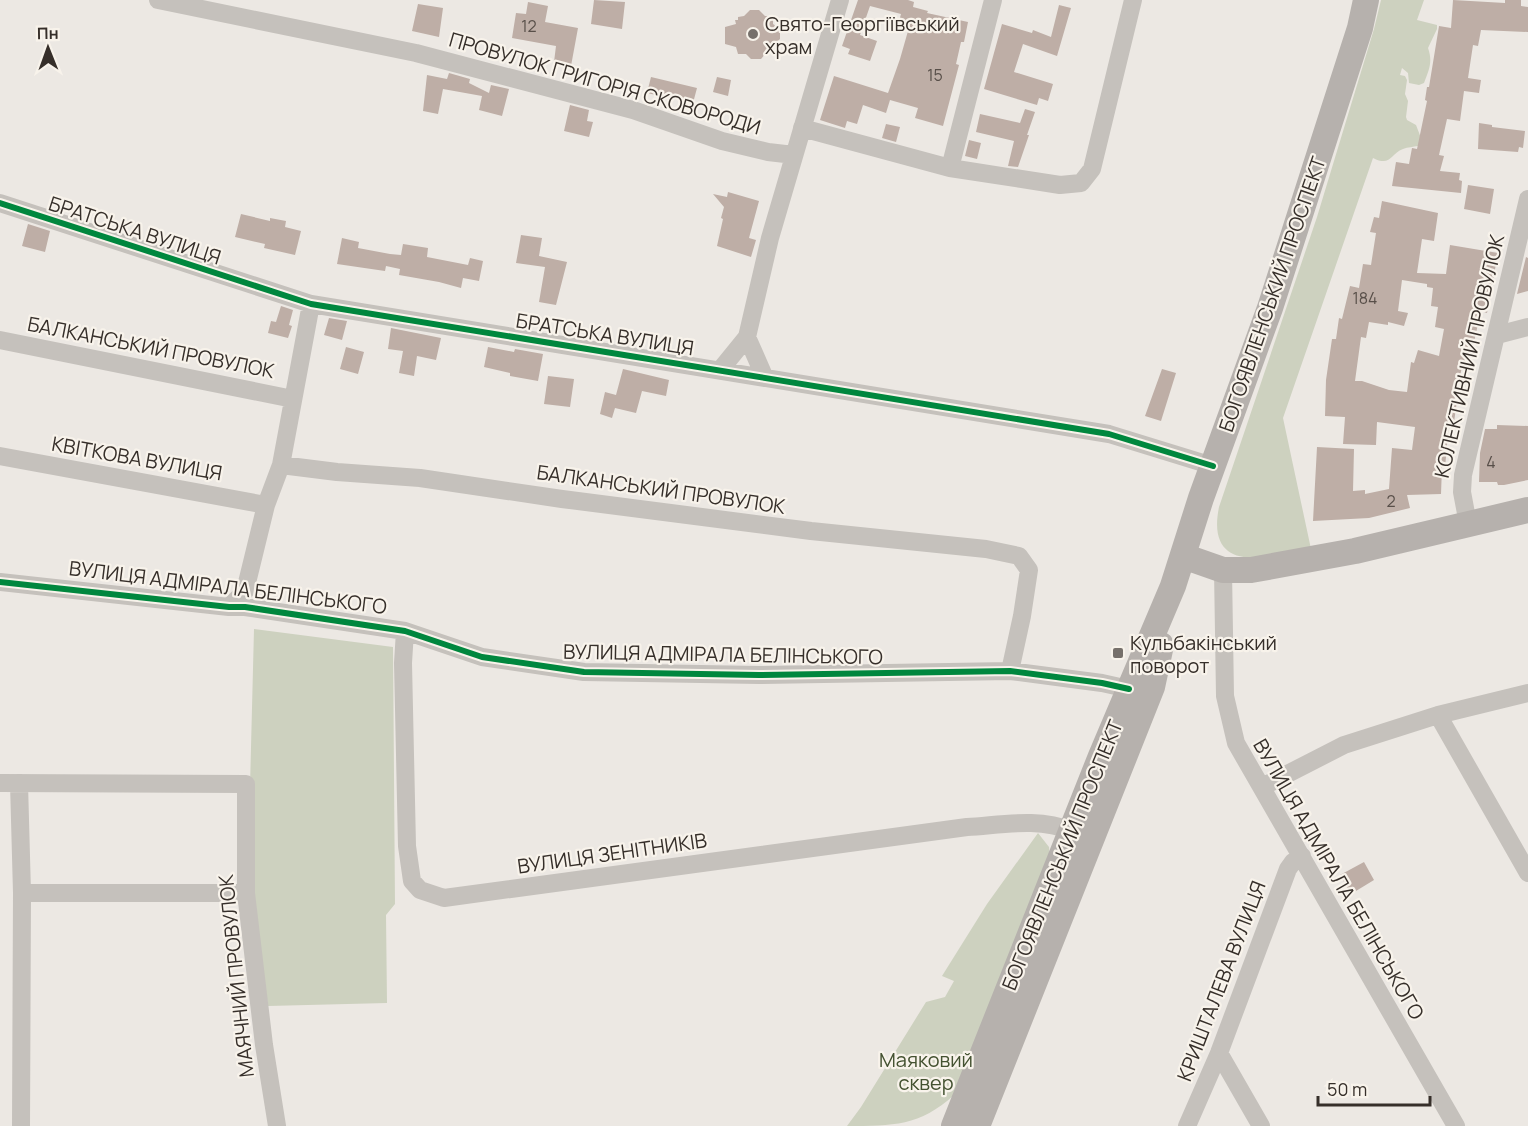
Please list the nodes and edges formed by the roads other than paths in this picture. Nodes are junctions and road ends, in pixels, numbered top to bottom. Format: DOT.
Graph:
graph roads {
  1 [pos="158,0"];
  2 [pos="840,0"];
  3 [pos="993,0"];
  4 [pos="1133,0"];
  5 [pos="1366,0"];
  6 [pos="802,128"];
  7 [pos="794,155"];
  8 [pos="950,168"];
  9 [pos="1528,199"];
  10 [pos="0,203"];
  11 [pos="311,304"];
  12 [pos="1528,327"];
  13 [pos="1497,334"];
  14 [pos="747,337"];
  15 [pos="0,340"];
  16 [pos="721,369"];
  17 [pos="765,378"];
  18 [pos="293,399"];
  19 [pos="0,456"];
  20 [pos="281,465"];
  21 [pos="1214,466"];
  22 [pos="266,505"];
  23 [pos="1528,510"];
  24 [pos="1468,524"];
  25 [pos="1183,556"];
  26 [pos="1223,570"];
  27 [pos="0,582"];
  28 [pos="1173,586"];
  29 [pos="229,608"];
  30 [pos="405,631"];
  31 [pos="1010,671"];
  32 [pos="1129,689"];
  33 [pos="1528,693"];
  34 [pos="1438,715"];
  35 [pos="0,783"];
  36 [pos="19,783"];
  37 [pos="1262,787"];
  38 [pos="1071,831"];
  39 [pos="1302,856"];
  40 [pos="1528,873"];
  41 [pos="22,893"];
  42 [pos="246,893"];
  43 [pos="1219,1053"];
  44 [pos="21,1126"];
  45 [pos="277,1126"];
  46 [pos="954,1126"];
  47 [pos="977,1126"];
  48 [pos="1187,1126"];
  49 [pos="1262,1126"];
  50 [pos="1456,1126"];
  1 -- 7 [label="street, ПРОВУЛОК ГРИГОРІЯ СКОВОРОДИ"];
  2 -- 6 [label="street"];
  3 -- 8 [label="street"];
  4 -- 8 [label="street"];
  5 -- 21 [label="main road, БОГОЯВЛЕНСЬКИЙ ПРОСПЕКТ"];
  6 -- 7 [label="street"];
  6 -- 8 [label="street"];
  7 -- 14 [label="street"];
  9 -- 13 [label="street, КОЛЕКТИВНИЙ ПРОВУЛОК"];
  10 -- 11 [label="street, БРАТСЬКА ВУЛИЦЯ"];
  11 -- 16 [label="street, БРАТСЬКА ВУЛИЦЯ"];
  11 -- 18 [label="street"];
  12 -- 13 [label="street"];
  13 -- 24 [label="street, КОЛЕКТИВНИЙ ПРОВУЛОК"];
  14 -- 16 [label="street"];
  14 -- 17 [label="street"];
  15 -- 18 [label="street, БАЛКАНСЬКИЙ ПРОВУЛОК"];
  16 -- 17 [label="street, БРАТСЬКА ВУЛИЦЯ"];
  17 -- 21 [label="street, БРАТСЬКА ВУЛИЦЯ"];
  18 -- 20 [label="street"];
  19 -- 22 [label="street, КВІТКОВА ВУЛИЦЯ"];
  20 -- 22 [label="street"];
  20 -- 31 [label="street, БАЛКАНСЬКИЙ ПРОВУЛОК"];
  21 -- 25 [label="main road, БОГОЯВЛЕНСЬКИЙ ПРОСПЕКТ"];
  22 -- 29 [label="street"];
  23 -- 24 [label="main road"];
  24 -- 26 [label="main road"];
  25 -- 26 [label="main road"];
  25 -- 28 [label="main road, БОГОЯВЛЕНСЬКИЙ ПРОСПЕКТ"];
  26 -- 37 [label="street, ВУЛИЦЯ АДМІРАЛА БЕЛІНСЬКОГО"];
  27 -- 29 [label="street, ВУЛИЦЯ АДМІРАЛА БЕЛІНСЬКОГО"];
  28 -- 32 [label="main road, БОГОЯВЛЕНСЬКИЙ ПРОСПЕКТ"];
  28 -- 47 [label="main road, БОГОЯВЛЕНСЬКИЙ ПРОСПЕКТ"];
  29 -- 30 [label="street, ВУЛИЦЯ АДМІРАЛА БЕЛІНСЬКОГО"];
  30 -- 31 [label="street, ВУЛИЦЯ АДМІРАЛА БЕЛІНСЬКОГО"];
  30 -- 38 [label="street, ВУЛИЦЯ ЗЕНІТНИКІВ"];
  31 -- 32 [label="street, ВУЛИЦЯ АДМІРАЛА БЕЛІНСЬКОГО"];
  32 -- 38 [label="main road, БОГОЯВЛЕНСЬКИЙ ПРОСПЕКТ"];
  33 -- 34 [label="street"];
  34 -- 37 [label="street"];
  34 -- 40 [label="street"];
  35 -- 36 [label="street"];
  36 -- 41 [label="street"];
  36 -- 42 [label="street, МАЯЧНИЙ ПРОВУЛОК"];
  37 -- 39 [label="street, ВУЛИЦЯ АДМІРАЛА БЕЛІНСЬКОГО"];
  38 -- 46 [label="main road, БОГОЯВЛЕНСЬКИЙ ПРОСПЕКТ"];
  39 -- 43 [label="street, КРИШТАЛЕВА ВУЛИЦЯ"];
  39 -- 50 [label="street, ВУЛИЦЯ АДМІРАЛА БЕЛІНСЬКОГО"];
  41 -- 42 [label="street"];
  41 -- 44 [label="street"];
  42 -- 45 [label="street, МАЯЧНИЙ ПРОВУЛОК"];
  43 -- 48 [label="street, КРИШТАЛЕВА ВУЛИЦЯ"];
  43 -- 49 [label="street"];
}
